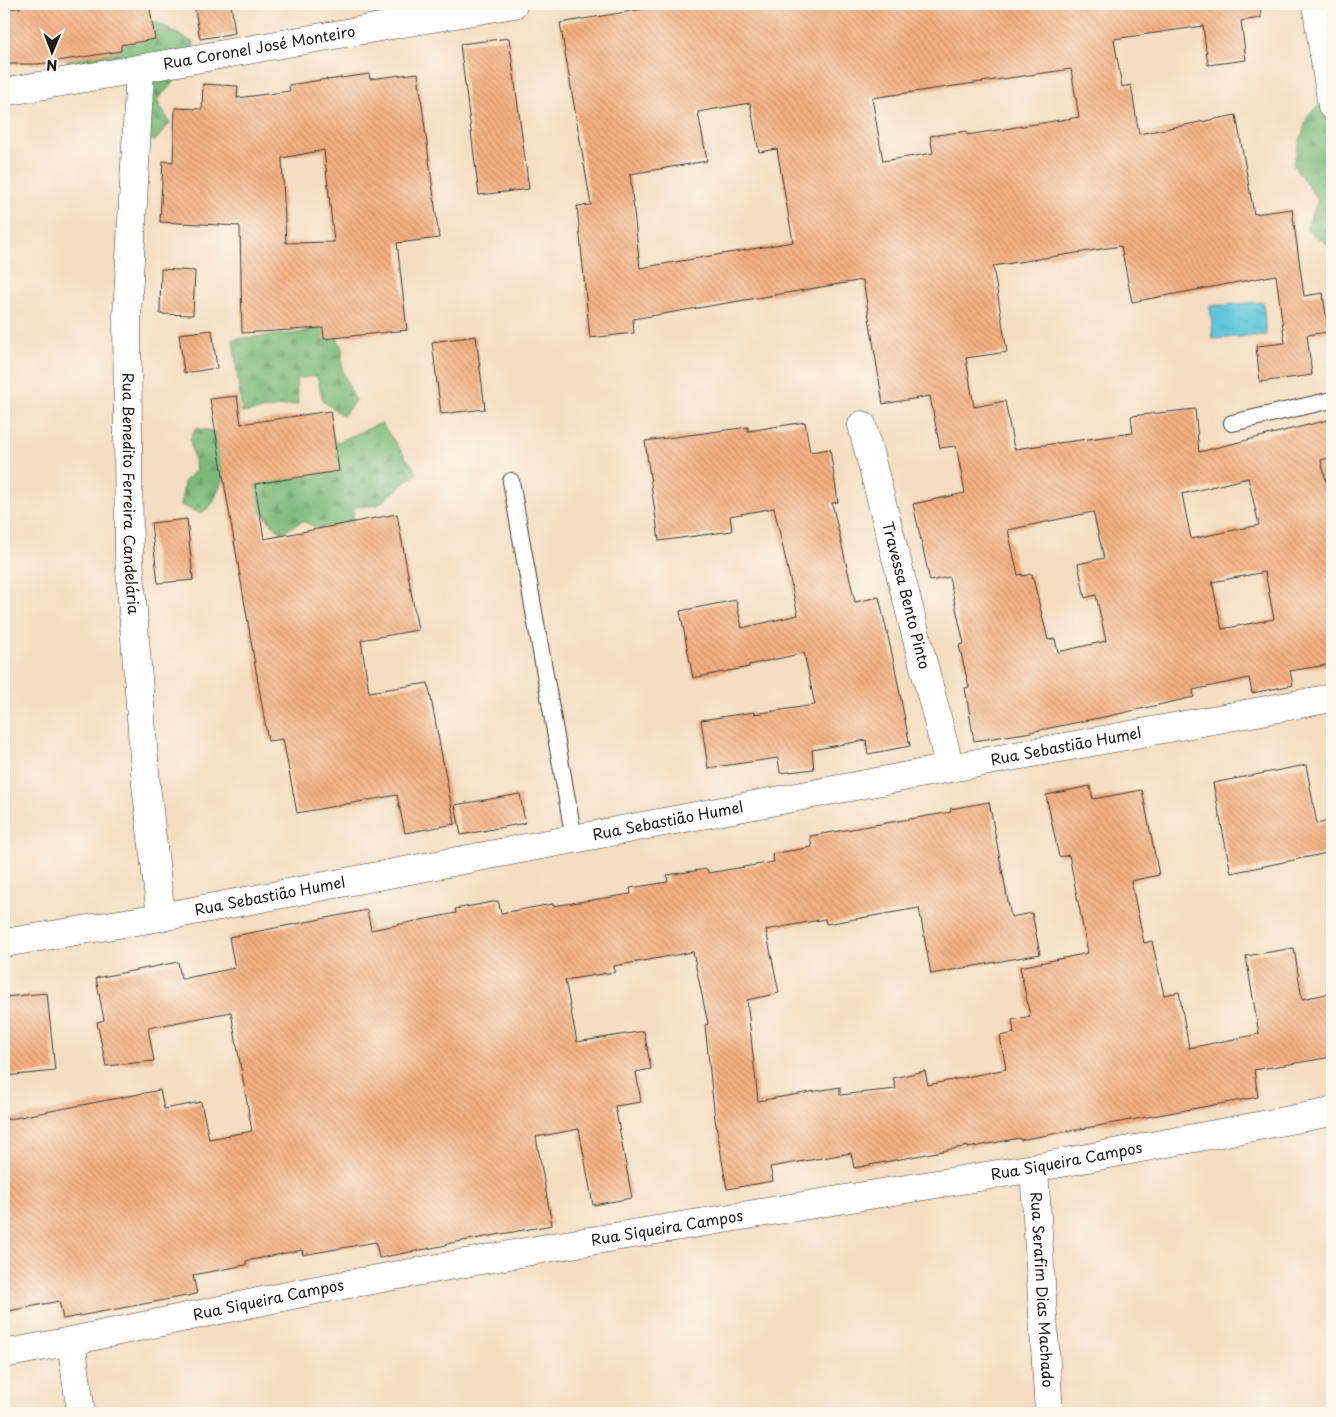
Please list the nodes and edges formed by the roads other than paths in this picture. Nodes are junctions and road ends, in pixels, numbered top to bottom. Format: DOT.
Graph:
graph roads {
  1 [pos="514,4"];
  2 [pos="1316,4"];
  3 [pos="140,69"];
  4 [pos="4,92"];
  5 [pos="1332,106"];
  6 [pos="1332,400"];
  7 [pos="1232,423"];
  8 [pos="862,425"];
  9 [pos="511,481"];
  10 [pos="1332,698"];
  11 [pos="950,768"];
  12 [pos="574,839"];
  13 [pos="161,917"];
  14 [pos="4,943"];
  15 [pos="1332,1112"];
  16 [pos="1034,1168"];
  17 [pos="71,1342"];
  18 [pos="4,1354"];
  19 [pos="81,1413"];
  20 [pos="1049,1413"];
  1 -- 3 [label="street, Rua Coronel José Monteiro"];
  2 -- 5 [label="street"];
  3 -- 4 [label="street, Rua Coronel José Monteiro"];
  3 -- 13 [label="street, Rua Benedito Ferreira Candelária"];
  6 -- 7 [label="lane"];
  8 -- 11 [label="street, Travessa Bento Pinto"];
  9 -- 12 [label="lane"];
  10 -- 11 [label="street, Rua Sebastião Humel"];
  11 -- 12 [label="street, Rua Sebastião Humel"];
  12 -- 13 [label="street, Rua Sebastião Humel"];
  13 -- 14 [label="street, Rua Sebastião Humel"];
  15 -- 16 [label="street, Rua Siqueira Campos"];
  16 -- 17 [label="street, Rua Siqueira Campos"];
  16 -- 20 [label="street, Rua Serafim Dias Machado"];
  17 -- 18 [label="street, Rua Siqueira Campos"];
  17 -- 19 [label="street"];
}
